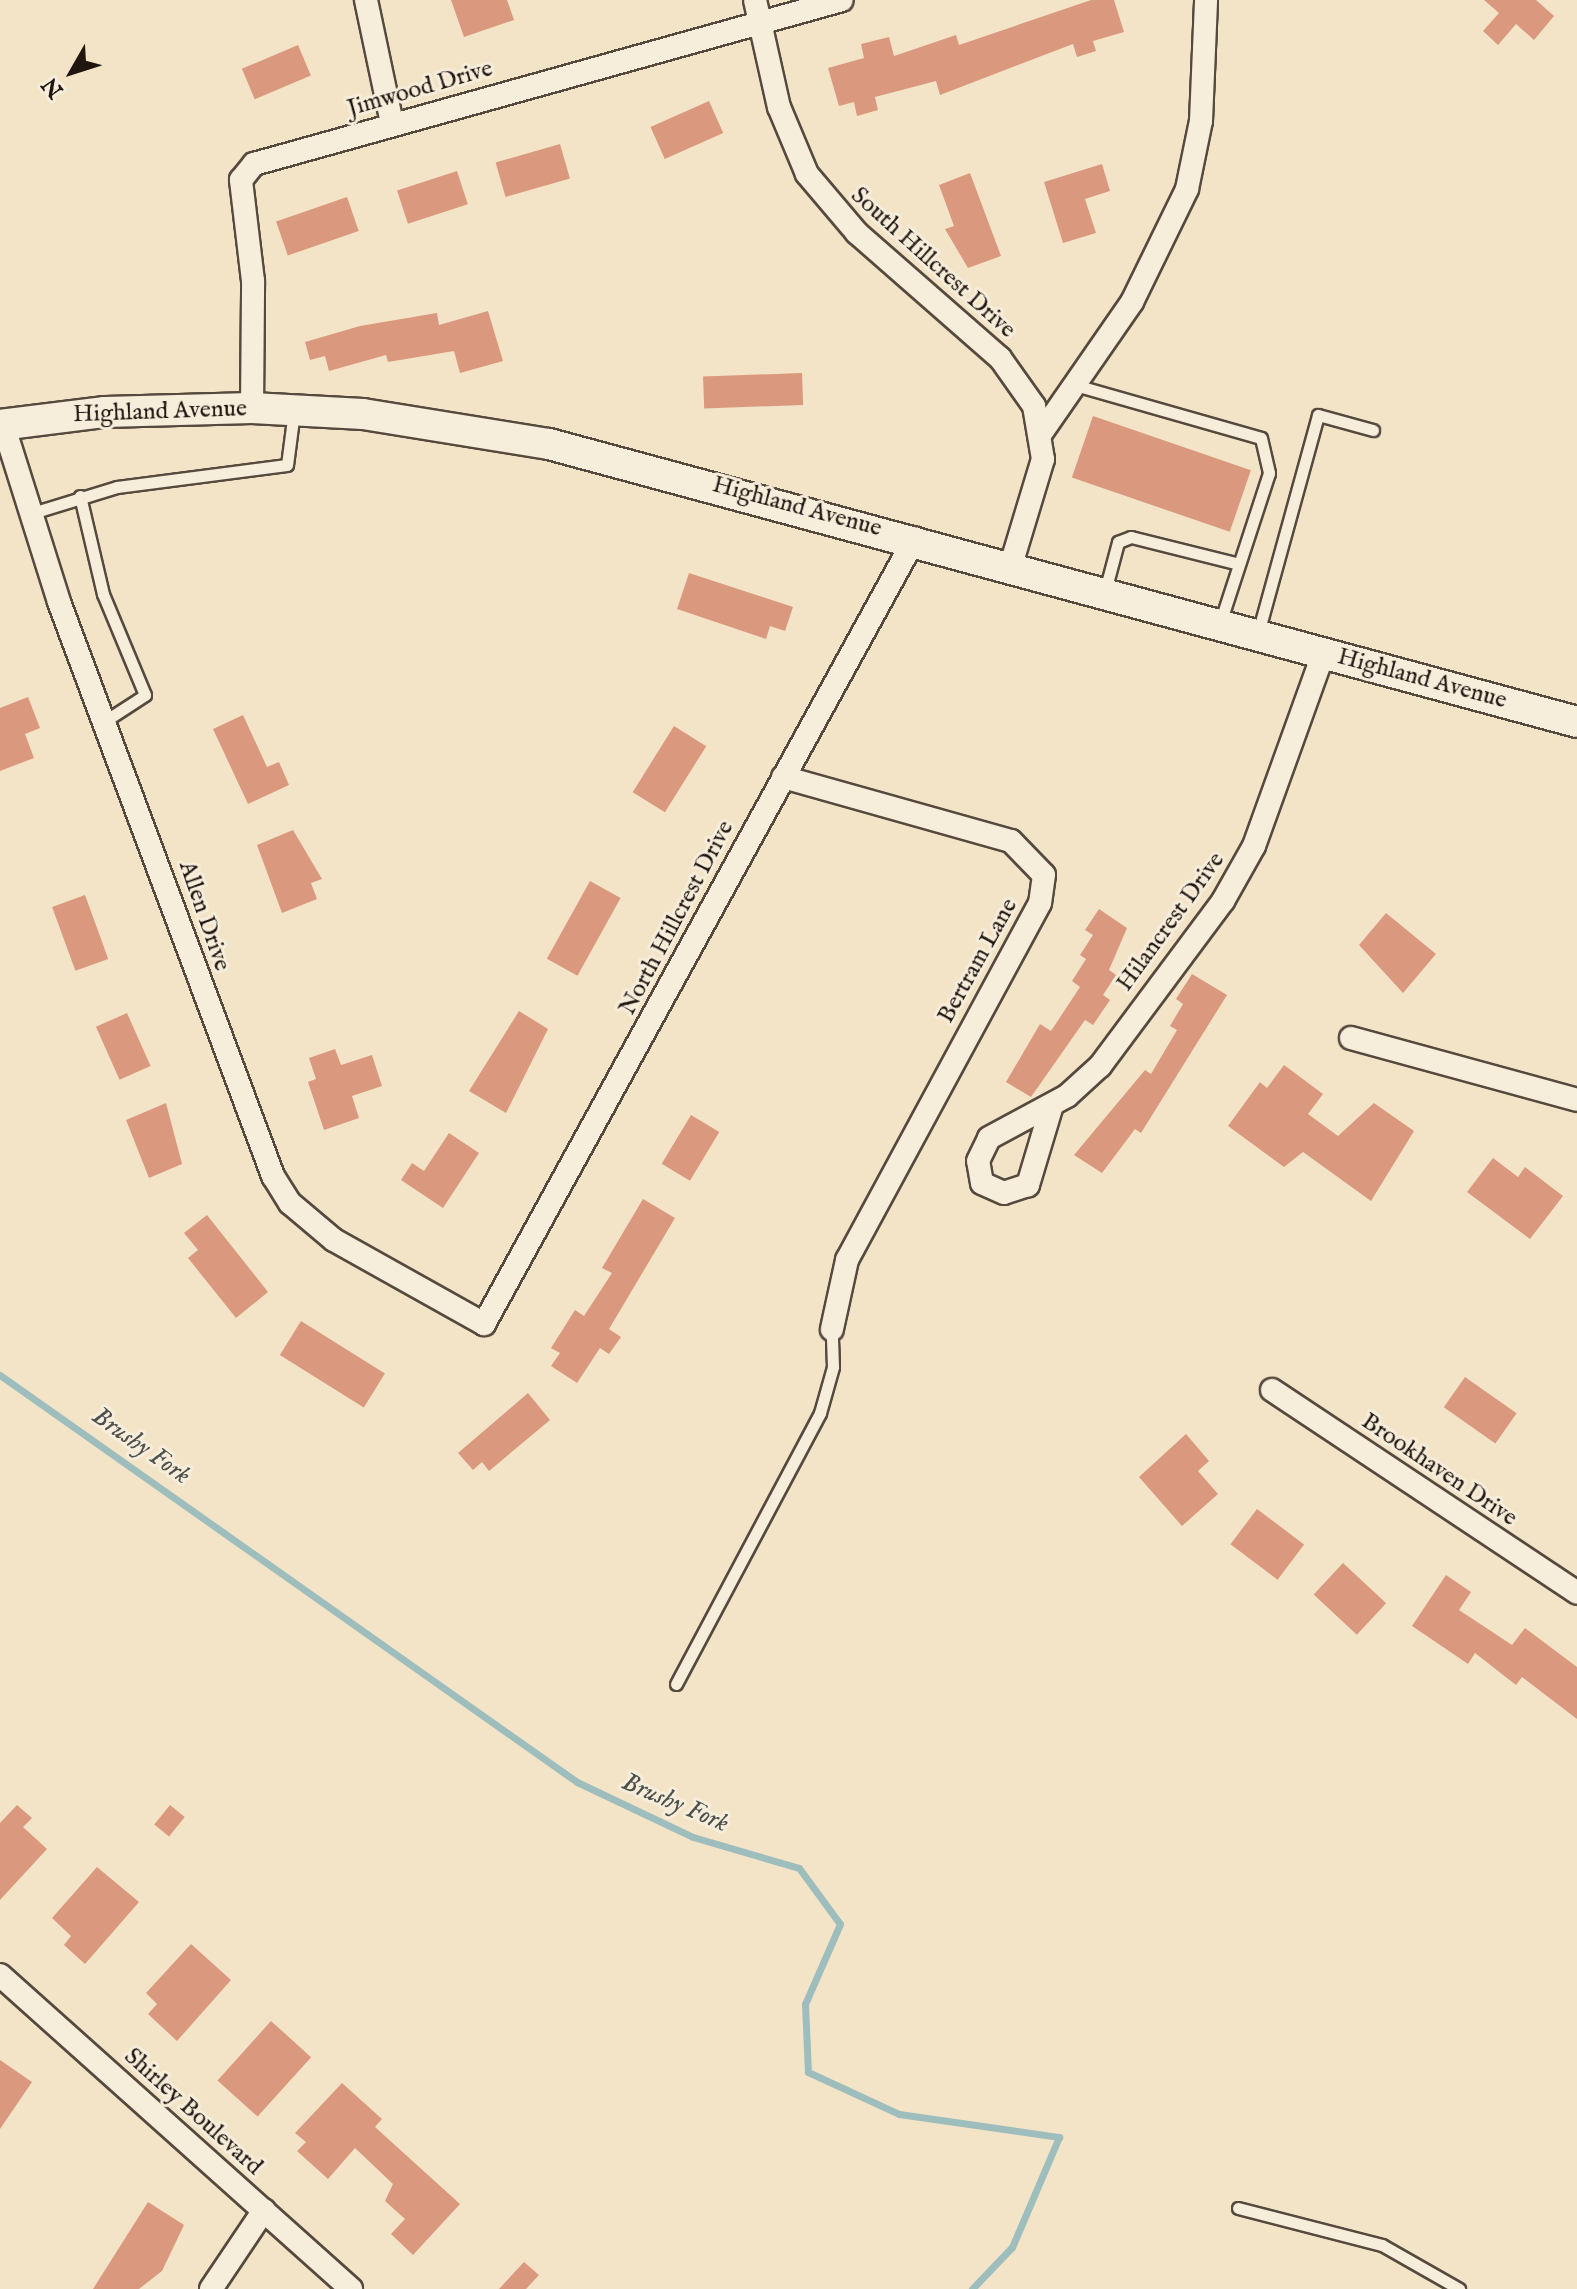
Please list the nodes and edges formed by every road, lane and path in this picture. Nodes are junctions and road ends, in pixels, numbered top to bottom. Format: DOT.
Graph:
graph roads {
  1 [pos="366,0"];
  2 [pos="842,0"];
  3 [pos="1206,0"];
  4 [pos="757,11"];
  5 [pos="392,123"];
  6 [pos="1075,385"];
  7 [pos="252,408"];
  8 [pos="294,410"];
  9 [pos="2,424"];
  10 [pos="1373,430"];
  11 [pos="1042,432"];
  12 [pos="80,496"];
  13 [pos="29,514"];
  14 [pos="915,538"];
  15 [pos="1239,564"];
  16 [pos="1011,565"];
  17 [pos="1105,591"];
  18 [pos="1220,623"];
  19 [pos="1258,634"];
  20 [pos="1324,652"];
  21 [pos="105,721"];
  22 [pos="1577,722"];
  23 [pos="783,777"];
  24 [pos="1351,1038"];
  25 [pos="1577,1100"];
  26 [pos="1052,1105"];
  27 [pos="484,1324"];
  28 [pos="832,1329"];
  29 [pos="1272,1390"];
  30 [pos="1577,1593"];
  31 [pos="676,1684"];
  32 [pos="0,1975"];
  33 [pos="1238,2208"];
  34 [pos="264,2210"];
  35 [pos="211,2289"];
  36 [pos="351,2289"];
  37 [pos="1459,2289"];
  1 -- 5 [label="street"];
  2 -- 4 [label="street, Jimwood Drive"];
  3 -- 6 [label="street"];
  4 -- 5 [label="street, Jimwood Drive"];
  4 -- 11 [label="street, South Hillcrest Drive"];
  5 -- 7 [label="street, Jimwood Drive"];
  6 -- 11 [label="street"];
  6 -- 15 [label="lane"];
  7 -- 8 [label="main road, Highland Avenue"];
  7 -- 9 [label="main road, Highland Avenue"];
  8 -- 12 [label="lane"];
  8 -- 14 [label="main road, Highland Avenue"];
  9 -- 13 [label="street, Allen Drive"];
  10 -- 19 [label="lane"];
  11 -- 16 [label="street, South Hillcrest Drive"];
  12 -- 13 [label="lane"];
  12 -- 21 [label="lane"];
  13 -- 21 [label="street, Allen Drive"];
  14 -- 16 [label="main road, Highland Avenue"];
  14 -- 23 [label="street, North Hillcrest Drive"];
  15 -- 17 [label="lane"];
  15 -- 18 [label="lane"];
  16 -- 17 [label="main road, Highland Avenue"];
  17 -- 18 [label="main road, Highland Avenue"];
  18 -- 19 [label="main road, Highland Avenue"];
  19 -- 20 [label="main road, Highland Avenue"];
  20 -- 22 [label="main road, Highland Avenue"];
  20 -- 26 [label="street, Hilancrest Drive"];
  21 -- 27 [label="street, Allen Drive"];
  23 -- 27 [label="street, North Hillcrest Drive"];
  23 -- 28 [label="street, Bertram Lane"];
  24 -- 25 [label="street"];
  28 -- 31 [label="lane"];
  29 -- 30 [label="street, Brookhaven Drive"];
  32 -- 34 [label="street, Shirley Boulevard"];
  33 -- 37 [label="lane"];
  34 -- 35 [label="street"];
  34 -- 36 [label="street, Shirley Boulevard"];
}
